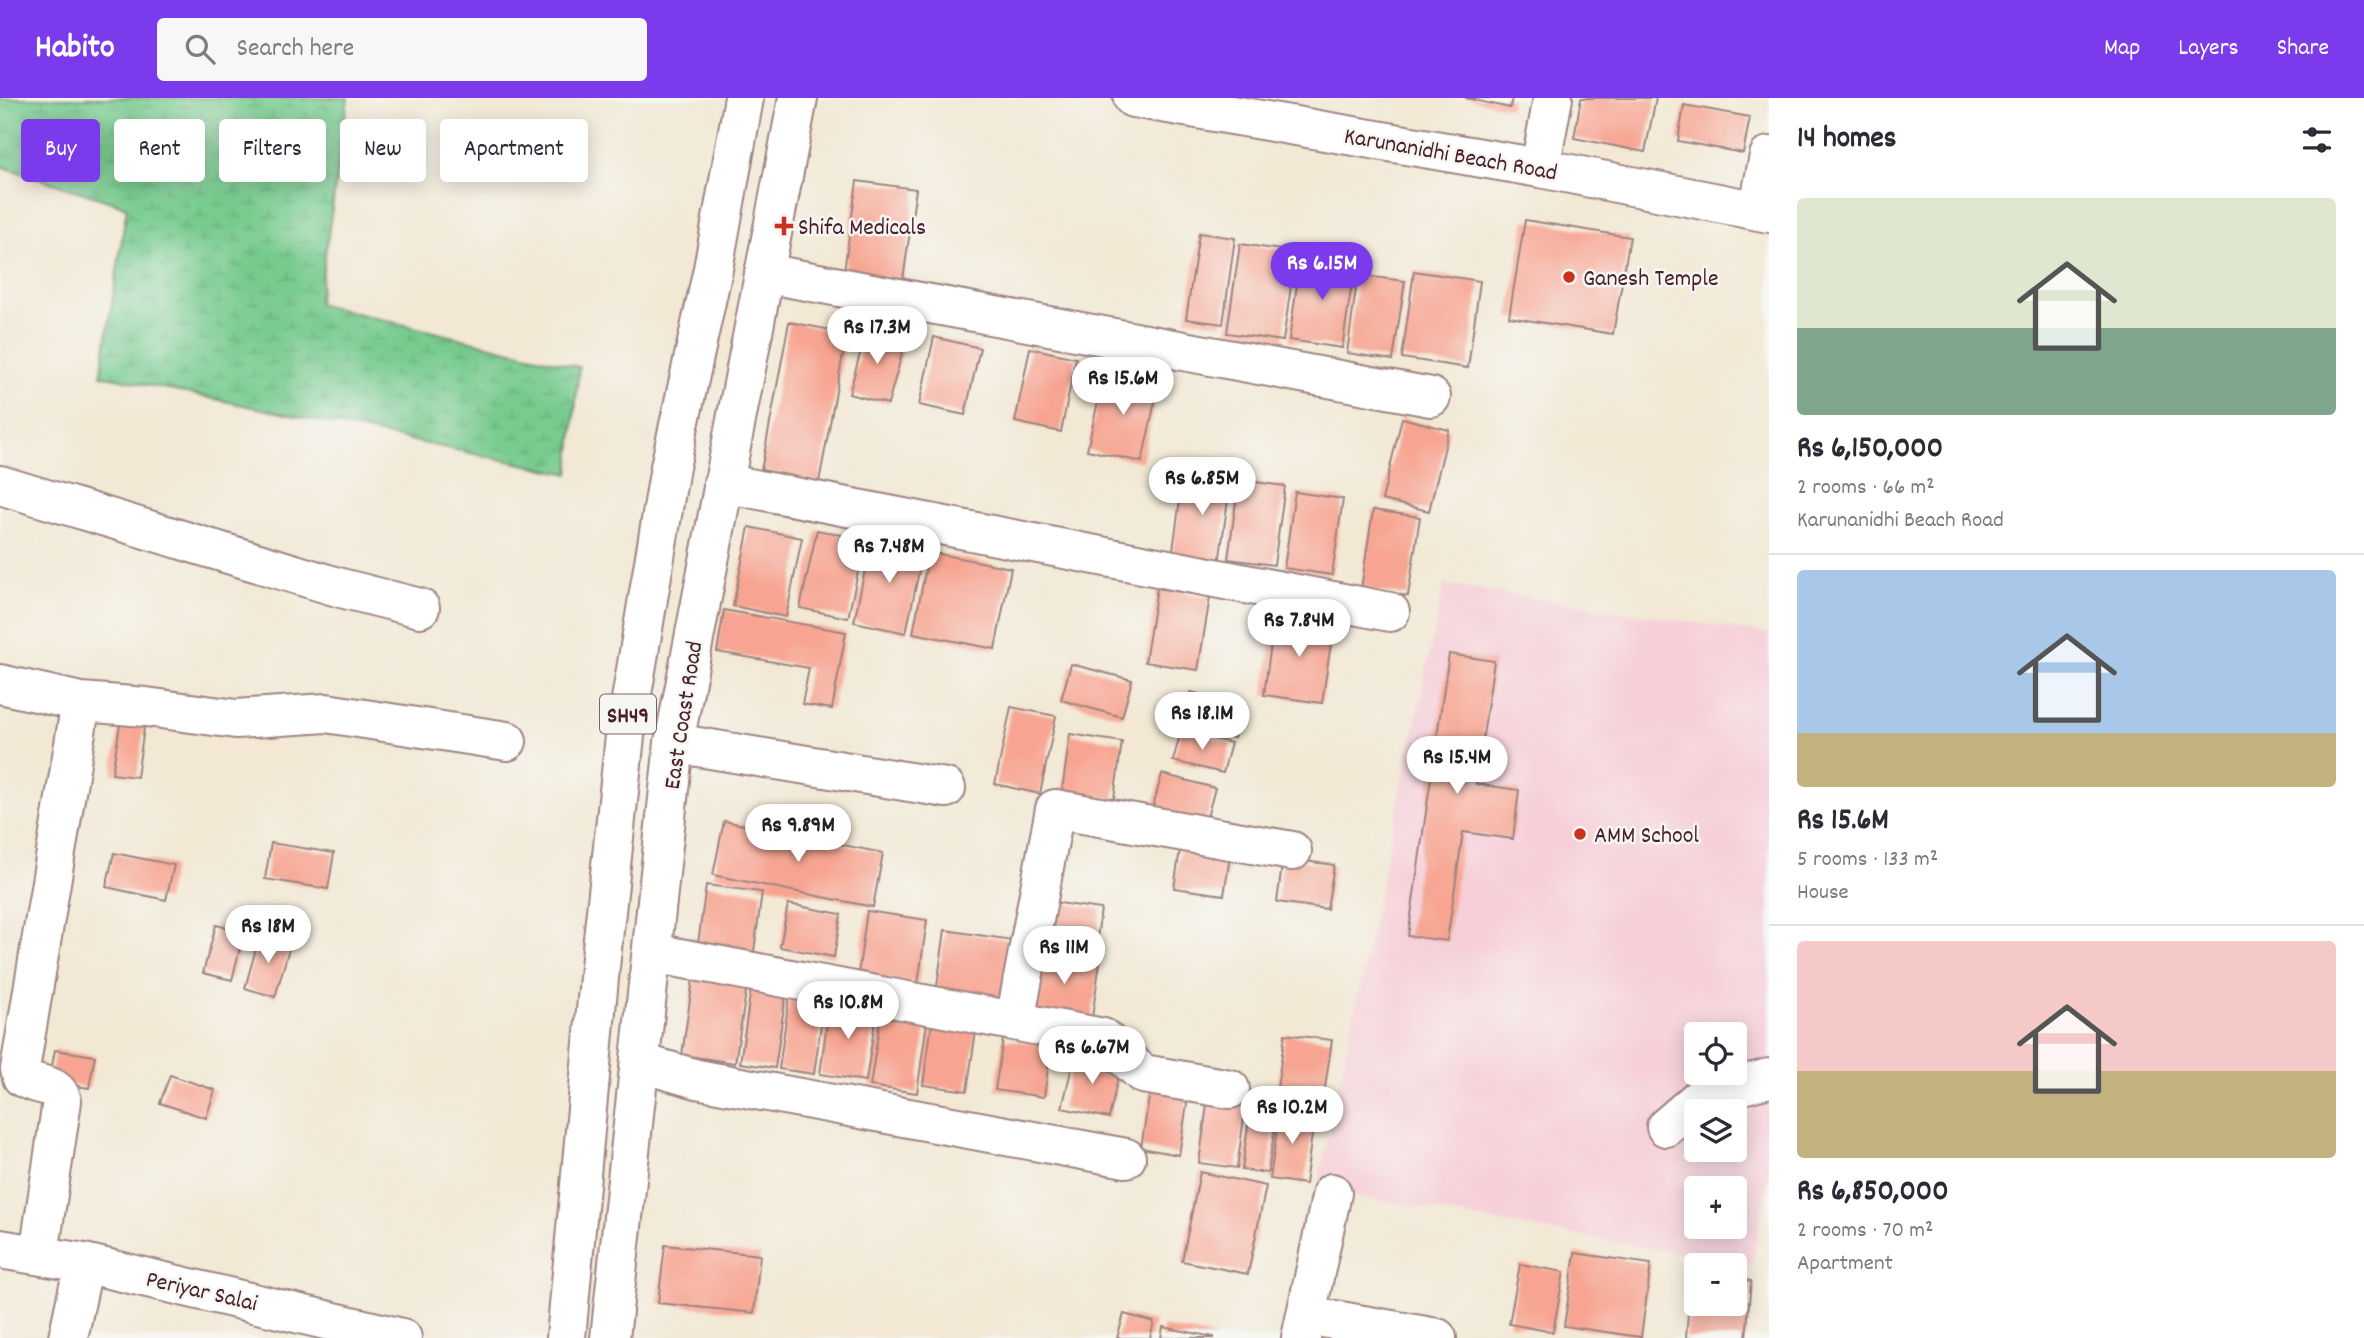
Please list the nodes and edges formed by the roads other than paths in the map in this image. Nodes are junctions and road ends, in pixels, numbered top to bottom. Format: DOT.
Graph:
graph roads {
  1 [pos="744,98"];
  2 [pos="798,98"];
  3 [pos="1133,98"];
  4 [pos="1553,98"];
  5 [pos="1769,156"];
  6 [pos="1540,169"];
  7 [pos="1763,212"];
  8 [pos="764,273"];
  9 [pos="1430,397"];
  10 [pos="723,483"];
  11 [pos="0,485"];
  12 [pos="419,608"];
  13 [pos="1390,612"];
  14 [pos="0,684"];
  15 [pos="81,702"];
  16 [pos="507,741"];
  17 [pos="674,743"];
  18 [pos="946,788"];
  19 [pos="1292,851"];
  20 [pos="653,953"];
  21 [pos="1015,1021"];
  22 [pos="641,1063"];
  23 [pos="1769,1078"];
  24 [pos="1230,1089"];
  25 [pos="1665,1127"];
  26 [pos="1126,1158"];
  27 [pos="1332,1193"];
  28 [pos="0,1249"];
  29 [pos="39,1254"];
  30 [pos="84,1263"];
  31 [pos="1304,1327"];
  32 [pos="68,1338"];
  33 [pos="402,1338"];
  34 [pos="566,1338"];
  35 [pos="610,1338"];
  36 [pos="1437,1338"];
  1 -- 34 [label="street, East Coast Road / SH49"];
  2 -- 8 [label="street, East Coast Road / SH49"];
  3 -- 6 [label="street, Karunanidhi Beach Road"];
  4 -- 6 [label="street"];
  5 -- 7 [label="street"];
  6 -- 7 [label="street, Karunanidhi Beach Road"];
  8 -- 9 [label="street"];
  8 -- 10 [label="street, East Coast Road / SH49"];
  10 -- 13 [label="street"];
  10 -- 17 [label="street, East Coast Road / SH49"];
  11 -- 12 [label="street"];
  14 -- 15 [label="street"];
  15 -- 16 [label="street"];
  15 -- 29 [label="street"];
  17 -- 18 [label="street"];
  17 -- 20 [label="street, East Coast Road / SH49"];
  19 -- 21 [label="street"];
  20 -- 21 [label="street"];
  20 -- 22 [label="street, East Coast Road / SH49"];
  21 -- 24 [label="street"];
  22 -- 26 [label="street"];
  22 -- 35 [label="street, East Coast Road / SH49"];
  23 -- 25 [label="street"];
  27 -- 31 [label="street"];
  28 -- 29 [label="street, Periyar Salai"];
  29 -- 30 [label="street, Periyar Salai"];
  30 -- 32 [label="street"];
  30 -- 33 [label="street, Periyar Salai"];
  31 -- 36 [label="street"];
}
